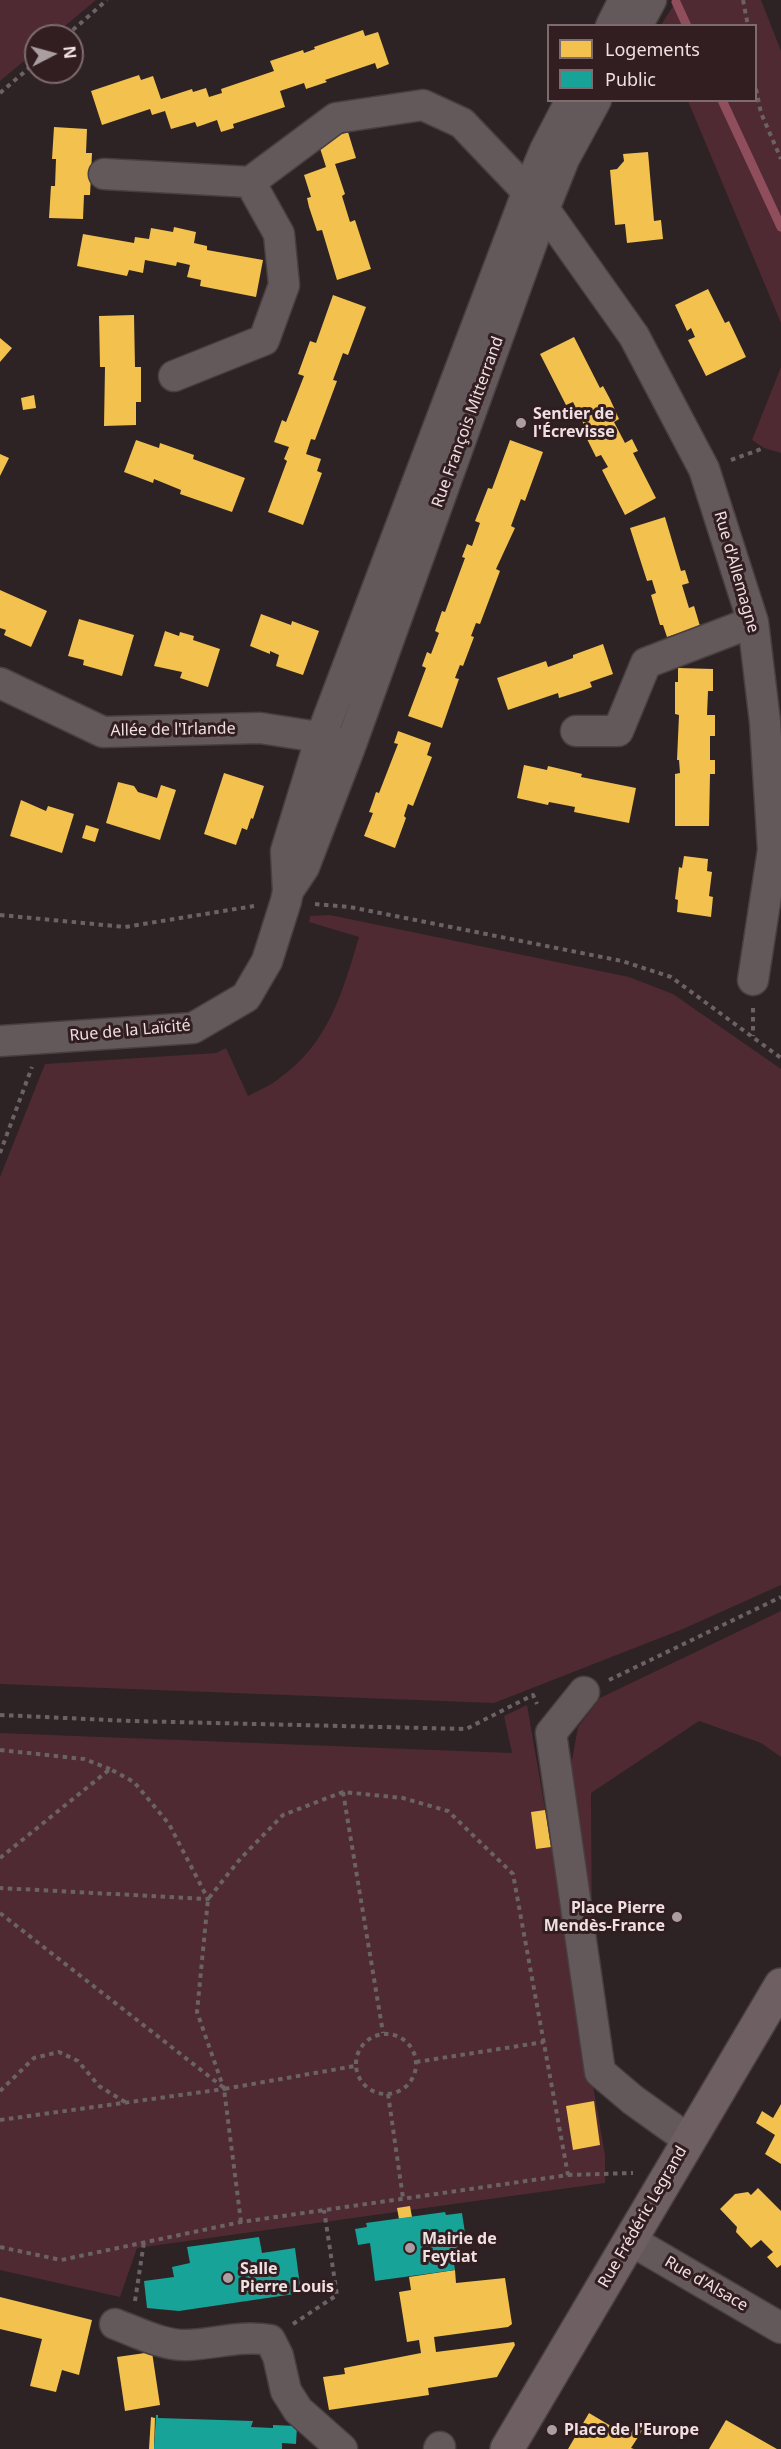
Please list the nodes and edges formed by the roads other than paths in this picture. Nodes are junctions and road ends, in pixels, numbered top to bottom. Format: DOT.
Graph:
graph roads {
  1 [pos="624,0"];
  2 [pos="651,0"];
  3 [pos="612,24"];
  4 [pos="638,24"];
  5 [pos="570,102"];
  6 [pos="595,102"];
  7 [pos="104,174"];
  8 [pos="250,182"];
  9 [pos="536,201"];
  10 [pos="174,376"];
  11 [pos="753,622"];
  12 [pos="0,683"];
  13 [pos="576,731"];
  14 [pos="321,737"];
  15 [pos="350,747"];
  16 [pos="287,896"];
  17 [pos="753,980"];
  18 [pos="0,1041"];
  19 [pos="584,1692"];
  20 [pos="781,1985"];
  21 [pos="688,2140"];
  22 [pos="630,2240"];
  23 [pos="123,2327"];
  24 [pos="781,2328"];
  25 [pos="342,2449"];
  26 [pos="507,2449"];
  1 -- 3 [label="street"];
  2 -- 4 [label="street"];
  5 -- 9 [label="street, Rue François Mitterrand"];
  6 -- 9 [label="street, Rue François Mitterrand"];
  7 -- 8 [label="street"];
  8 -- 9 [label="street, Rue d'Allemagne"];
  8 -- 10 [label="street"];
  9 -- 11 [label="street, Rue d'Allemagne"];
  9 -- 14 [label="street, Rue François Mitterrand"];
  9 -- 15 [label="street, Rue François Mitterrand"];
  11 -- 13 [label="street"];
  11 -- 17 [label="street, Rue d'Allemagne"];
  12 -- 14 [label="street, Allée de l'Irlande"];
  14 -- 15 [label="street"];
  14 -- 16 [label="street, Rue François Mitterrand"];
  15 -- 16 [label="street, Rue François Mitterrand"];
  16 -- 18 [label="street, Rue de la Laïcité"];
  19 -- 21 [label="street"];
  20 -- 21 [label="main road, Rue Frédéric Legrand"];
  21 -- 22 [label="main road, Rue Frédéric Legrand"];
  22 -- 24 [label="street, Rue d'Alsace"];
  22 -- 26 [label="main road, Rue Frédéric Legrand"];
  23 -- 25 [label="street"];
}
